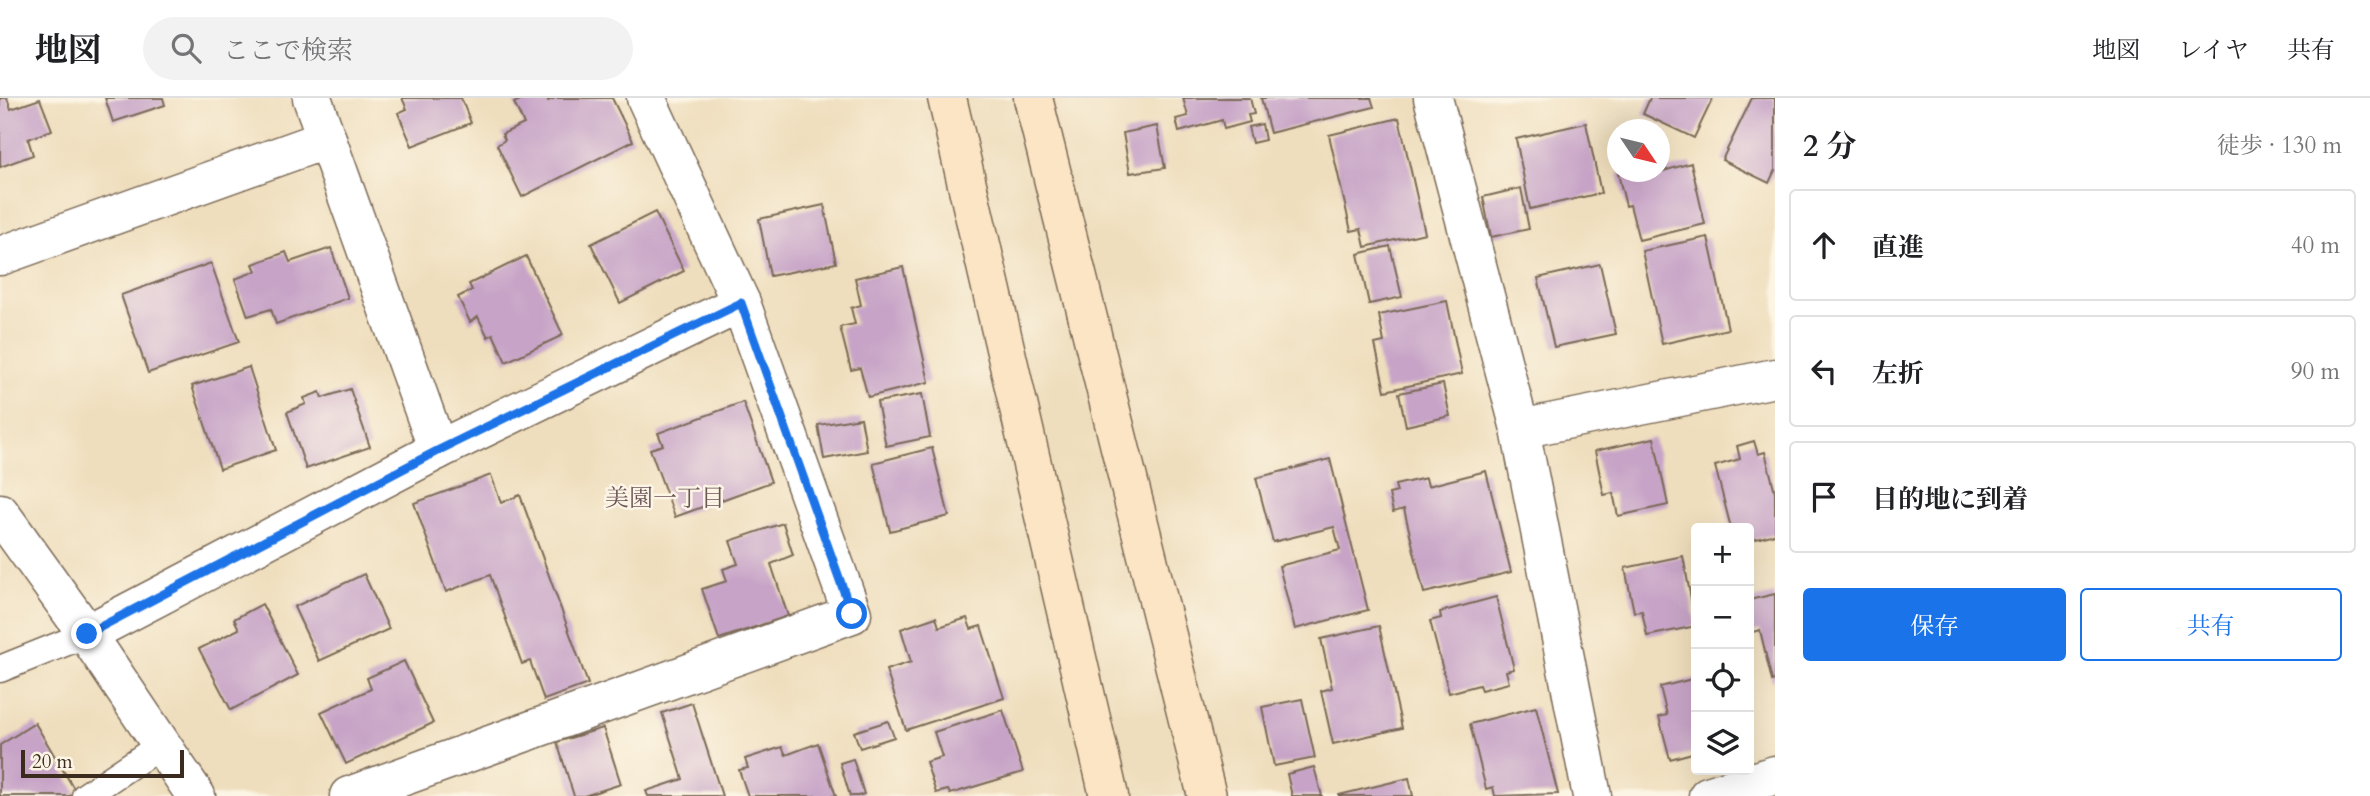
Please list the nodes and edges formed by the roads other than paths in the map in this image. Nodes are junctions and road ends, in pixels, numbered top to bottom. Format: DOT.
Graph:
graph roads {
  1 [pos="312,98"];
  2 [pos="646,98"];
  3 [pos="947,98"];
  4 [pos="1033,98"];
  5 [pos="1433,98"];
  6 [pos="327,139"];
  7 [pos="0,256"];
  8 [pos="741,303"];
  9 [pos="1775,378"];
  10 [pos="1520,429"];
  11 [pos="439,450"];
  12 [pos="0,513"];
  13 [pos="87,634"];
  14 [pos="0,669"];
  15 [pos="161,745"];
  16 [pos="1775,775"];
  17 [pos="85,796"];
  18 [pos="196,796"];
  19 [pos="349,796"];
  20 [pos="1109,796"];
  21 [pos="1207,796"];
  22 [pos="1592,796"];
  23 [pos="1708,796"];
  1 -- 6 [label="street"];
  2 -- 8 [label="street"];
  3 -- 20 [label="street"];
  4 -- 21 [label="street"];
  5 -- 10 [label="street"];
  6 -- 7 [label="street"];
  6 -- 11 [label="street"];
  8 -- 11 [label="street"];
  8 -- 19 [label="street"];
  9 -- 10 [label="street"];
  10 -- 22 [label="street"];
  11 -- 13 [label="street"];
  12 -- 13 [label="street"];
  13 -- 14 [label="lane"];
  13 -- 15 [label="street"];
  15 -- 17 [label="lane"];
  15 -- 18 [label="street"];
  16 -- 23 [label="street"];
}
